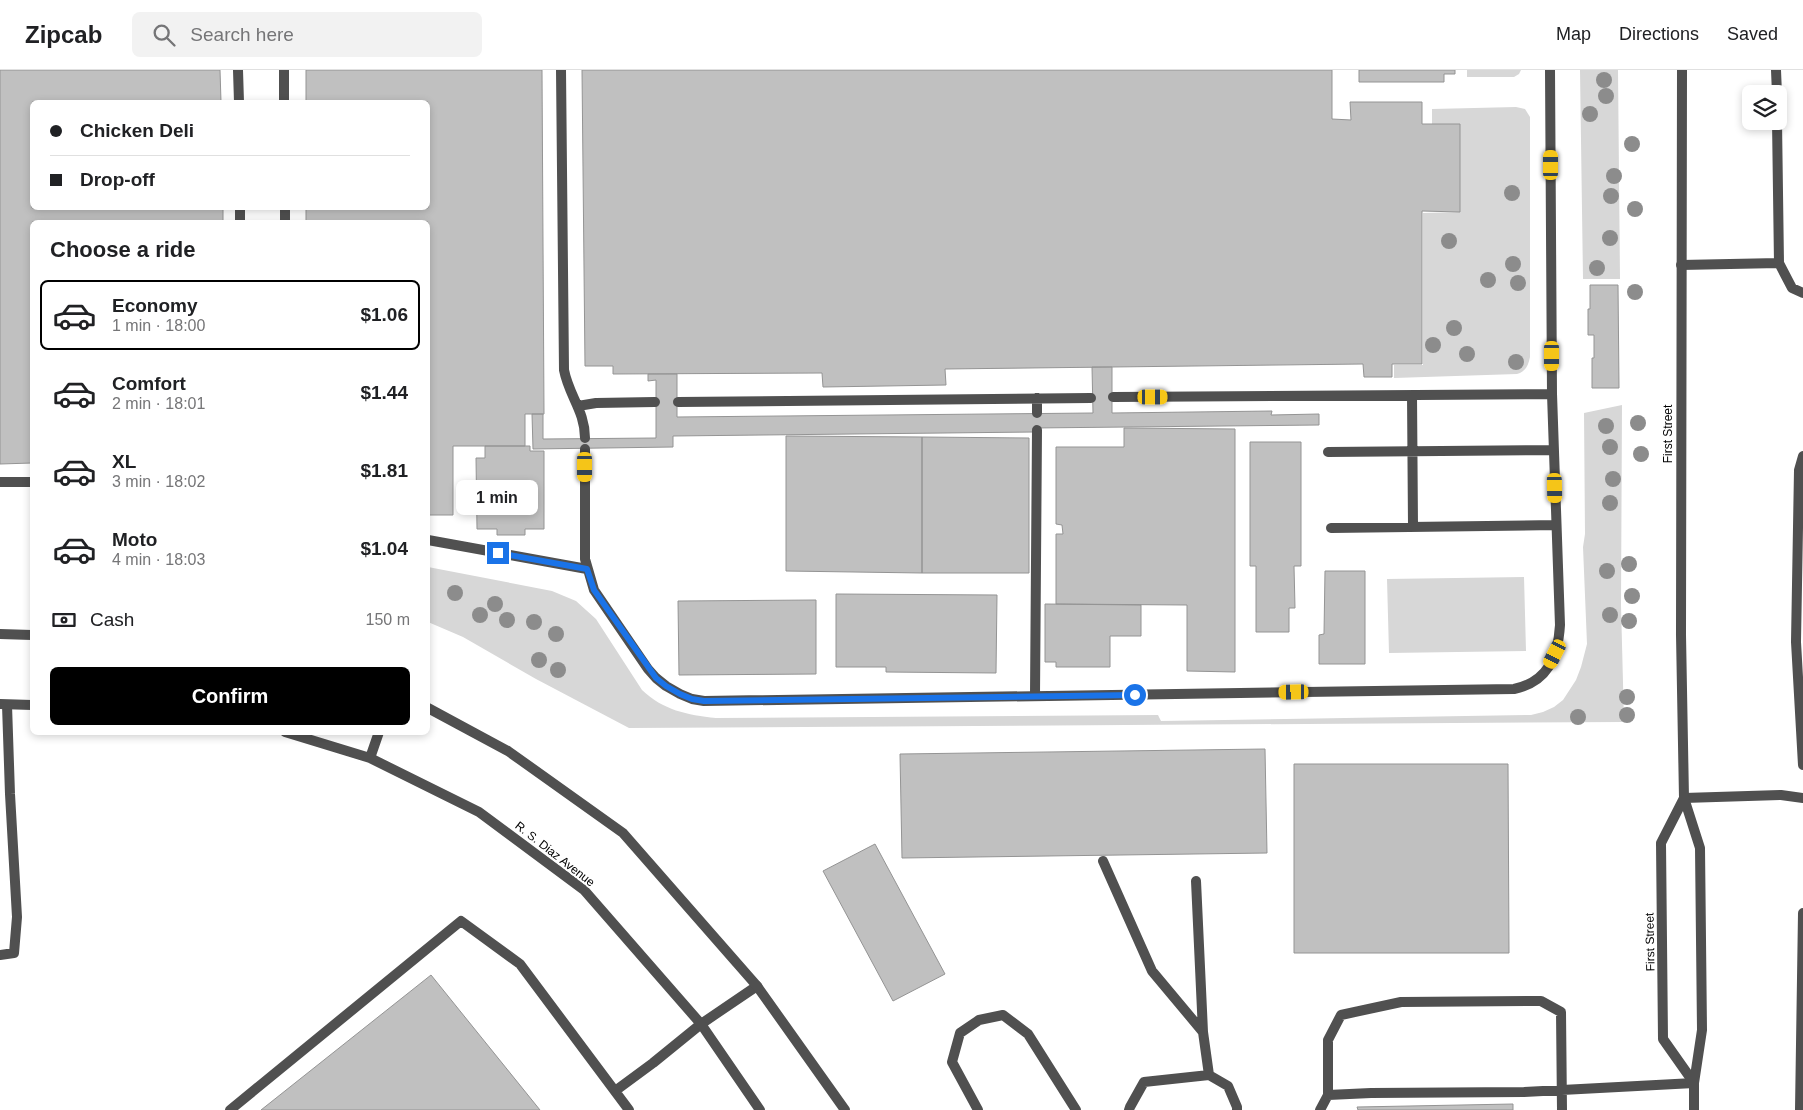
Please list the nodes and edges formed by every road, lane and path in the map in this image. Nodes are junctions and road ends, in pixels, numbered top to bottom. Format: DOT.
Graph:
graph roads {
  1 [pos="238,70"];
  2 [pos="284,70"];
  3 [pos="561,70"];
  4 [pos="1550,70"];
  5 [pos="1682,70"];
  6 [pos="1776,70"];
  7 [pos="1777,85"];
  8 [pos="239,100"];
  9 [pos="284,100"];
  10 [pos="1777,130"];
  11 [pos="1780,264"];
  12 [pos="1681,265"];
  13 [pos="1803,294"];
  14 [pos="1552,394"];
  15 [pos="1412,395"];
  16 [pos="1113,397"];
  17 [pos="1037,398"];
  18 [pos="1091,398"];
  19 [pos="655,402"];
  20 [pos="678,402"];
  21 [pos="578,406"];
  22 [pos="1037,413"];
  23 [pos="1037,430"];
  24 [pos="585,438"];
  25 [pos="585,449"];
  26 [pos="1554,450"];
  27 [pos="1412,451"];
  28 [pos="1328,452"];
  29 [pos="1803,456"];
  30 [pos="0,482"];
  31 [pos="30,482"];
  32 [pos="1556,525"];
  33 [pos="1414,526"];
  34 [pos="1332,528"];
  35 [pos="430,540"];
  36 [pos="587,569"];
  37 [pos="0,634"];
  38 [pos="30,636"];
  39 [pos="1035,696"];
  40 [pos="4,704"];
  41 [pos="30,705"];
  42 [pos="430,709"];
  43 [pos="295,735"];
  44 [pos="378,735"];
  45 [pos="370,758"];
  46 [pos="1803,765"];
  47 [pos="1684,798"];
  48 [pos="1803,798"];
  49 [pos="1103,860"];
  50 [pos="1196,880"];
  51 [pos="1803,913"];
  52 [pos="0,955"];
  53 [pos="757,986"];
  54 [pos="701,1024"];
  55 [pos="1203,1032"];
  56 [pos="1209,1075"];
  57 [pos="1694,1083"];
  58 [pos="1562,1090"];
  59 [pos="615,1091"];
  60 [pos="1328,1096"];
  61 [pos="230,1110"];
  62 [pos="629,1110"];
  63 [pos="760,1110"];
  64 [pos="845,1110"];
  65 [pos="978,1110"];
  66 [pos="1076,1110"];
  67 [pos="1129,1110"];
  68 [pos="1237,1110"];
  69 [pos="1320,1110"];
  70 [pos="1562,1110"];
  71 [pos="1694,1110"];
  72 [pos="1800,1110"];
  1 -- 8 [label="street"];
  2 -- 9 [label="street"];
  3 -- 21 [label="street"];
  4 -- 14 [label="street"];
  5 -- 12 [label="street, First Street"];
  6 -- 7 [label="street"];
  10 -- 11 [label="street"];
  11 -- 12 [label="street"];
  11 -- 13 [label="street"];
  12 -- 47 [label="street, First Street"];
  14 -- 15 [label="street"];
  14 -- 26 [label="street"];
  15 -- 16 [label="street"];
  15 -- 27 [label="street"];
  17 -- 18 [label="street"];
  17 -- 20 [label="street"];
  17 -- 22 [label="street"];
  19 -- 21 [label="street"];
  21 -- 24 [label="street"];
  23 -- 39 [label="street"];
  25 -- 36 [label="street"];
  26 -- 27 [label="street"];
  26 -- 32 [label="street"];
  27 -- 28 [label="street"];
  27 -- 33 [label="street"];
  29 -- 46 [label="street"];
  30 -- 31 [label="street"];
  32 -- 33 [label="street"];
  32 -- 39 [label="street"];
  33 -- 34 [label="street"];
  35 -- 36 [label="street"];
  36 -- 39 [label="street"];
  37 -- 38 [label="street"];
  40 -- 41 [label="street"];
  40 -- 52 [label="street"];
  42 -- 53 [label="street"];
  43 -- 45 [label="street, R. S. Diaz Avenue"];
  44 -- 45 [label="street"];
  45 -- 54 [label="street, R. S. Diaz Avenue"];
  47 -- 48 [label="street"];
  47 -- 57 [label="street, First Street"];
  47 -- 57 [label="street, First Street"];
  49 -- 55 [label="street"];
  50 -- 55 [label="street"];
  51 -- 72 [label="street"];
  53 -- 54 [label="street"];
  53 -- 64 [label="street"];
  54 -- 59 [label="street"];
  54 -- 63 [label="street, R. S. Diaz Avenue"];
  55 -- 56 [label="street"];
  56 -- 67 [label="street"];
  56 -- 68 [label="street"];
  57 -- 58 [label="street"];
  57 -- 71 [label="street, First Street"];
  58 -- 60 [label="street"];
  58 -- 60 [label="street"];
  58 -- 70 [label="street"];
  59 -- 61 [label="street"];
  59 -- 62 [label="street"];
  60 -- 69 [label="street"];
  65 -- 66 [label="street"];
}
